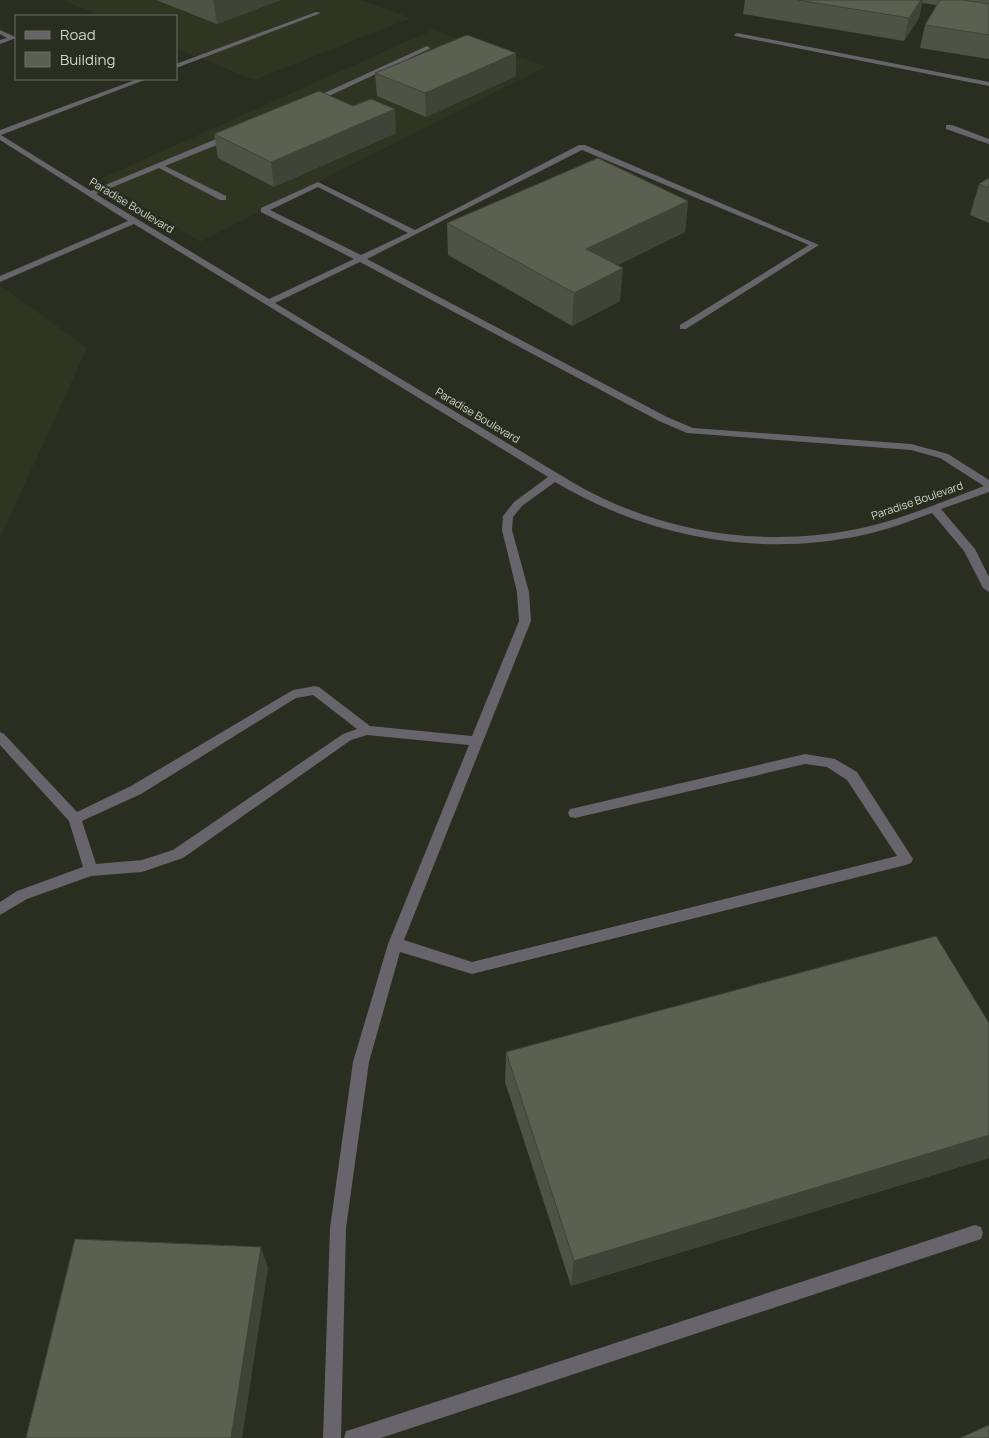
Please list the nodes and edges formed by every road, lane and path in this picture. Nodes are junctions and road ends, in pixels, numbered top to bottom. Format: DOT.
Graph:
graph roads {
  1 [pos="318,13"];
  2 [pos="0,32"];
  3 [pos="737,35"];
  4 [pos="0,42"];
  5 [pos="427,48"];
  6 [pos="178,65"];
  7 [pos="141,80"];
  8 [pos="989,84"];
  9 [pos="302,105"];
  10 [pos="949,127"];
  11 [pos="240,132"];
  12 [pos="0,133"];
  13 [pos="0,137"];
  14 [pos="988,140"];
  15 [pos="160,166"];
  16 [pos="90,194"];
  17 [pos="223,198"];
  18 [pos="135,221"];
  19 [pos="415,233"];
  20 [pos="361,259"];
  21 [pos="0,279"];
  22 [pos="269,302"];
  23 [pos="683,327"];
  24 [pos="555,477"];
  25 [pos="989,486"];
  26 [pos="934,508"];
  27 [pos="989,588"];
  28 [pos="367,730"];
  29 [pos="0,736"];
  30 [pos="477,741"];
  31 [pos="575,813"];
  32 [pos="75,819"];
  33 [pos="91,870"];
  34 [pos="0,909"];
  35 [pos="395,944"];
  36 [pos="975,1233"];
  37 [pos="332,1438"];
  38 [pos="353,1438"];
  1 -- 6 [label="street"];
  2 -- 4 [label="street"];
  3 -- 8 [label="street"];
  5 -- 9 [label="street"];
  7 -- 12 [label="street"];
  10 -- 14 [label="street"];
  11 -- 15 [label="street"];
  13 -- 16 [label="street, Paradise Boulevard"];
  15 -- 16 [label="street"];
  15 -- 17 [label="street"];
  16 -- 18 [label="street, Paradise Boulevard"];
  18 -- 21 [label="street"];
  18 -- 22 [label="street, Paradise Boulevard"];
  19 -- 20 [label="street"];
  19 -- 20 [label="street"];
  19 -- 23 [label="street"];
  20 -- 22 [label="street"];
  20 -- 25 [label="street"];
  22 -- 24 [label="street, Paradise Boulevard"];
  24 -- 26 [label="street, Paradise Boulevard"];
  24 -- 30 [label="street"];
  25 -- 26 [label="street, Paradise Boulevard"];
  26 -- 27 [label="street"];
  28 -- 30 [label="street"];
  28 -- 32 [label="street"];
  28 -- 33 [label="street"];
  29 -- 32 [label="street"];
  30 -- 35 [label="street"];
  31 -- 35 [label="street"];
  32 -- 33 [label="street"];
  33 -- 34 [label="street"];
  35 -- 37 [label="street"];
  36 -- 38 [label="street"];
}
